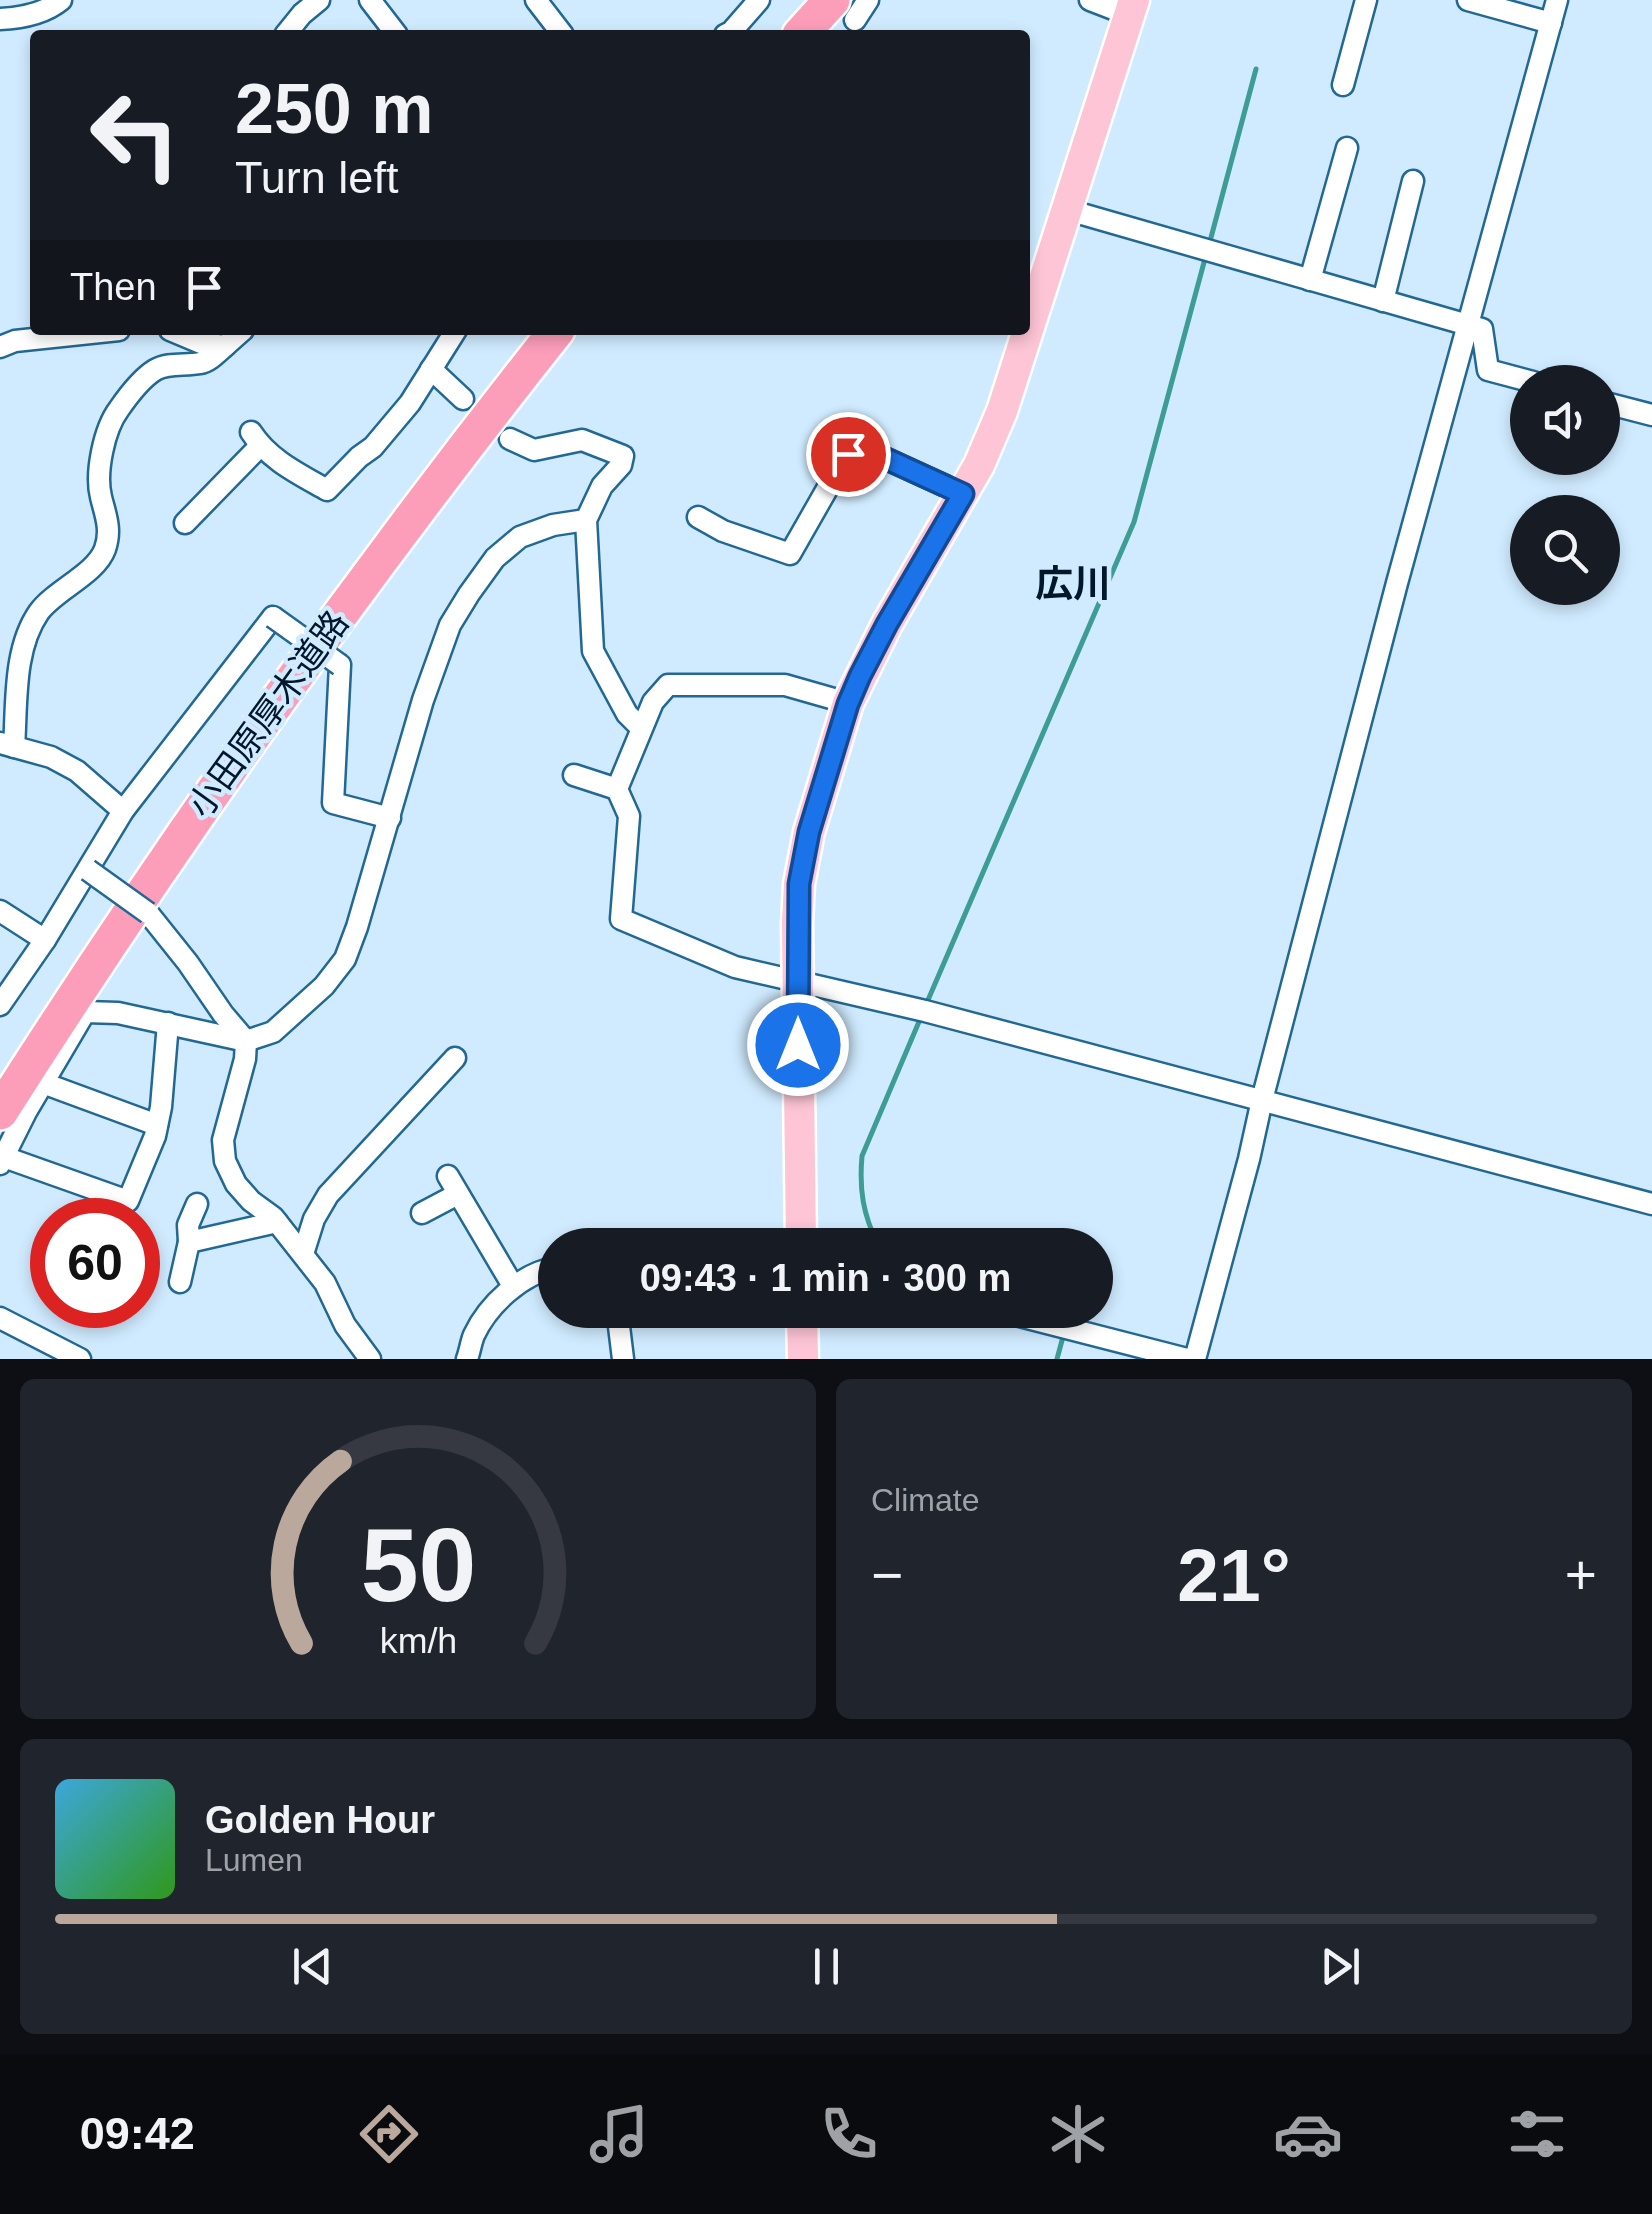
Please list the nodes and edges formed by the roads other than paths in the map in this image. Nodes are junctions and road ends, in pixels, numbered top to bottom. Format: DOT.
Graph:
graph roads {
  1 [pos="60,0"];
  2 [pos="319,0"];
  3 [pos="370,0"];
  4 [pos="536,0"];
  5 [pos="806,0"];
  6 [pos="868,0"];
  7 [pos="1090,0"];
  8 [pos="1366,0"];
  9 [pos="1468,0"];
  10 [pos="1557,0"];
  11 [pos="1132,7"];
  12 [pos="760,10"];
  13 [pos="843,10"];
  14 [pos="0,19"];
  15 [pos="1551,22"];
  16 [pos="289,30"];
  17 [pos="393,30"];
  18 [pos="560,30"];
  19 [pos="734,30"];
  20 [pos="809,30"];
  21 [pos="1344,85"];
  22 [pos="1347,148"];
  23 [pos="1413,182"];
  24 [pos="1068,210"];
  25 [pos="1310,280"];
  26 [pos="1383,301"];
  27 [pos="1030,325"];
  28 [pos="1468,326"];
  29 [pos="71,335"];
  30 [pos="182,335"];
  31 [pos="237,335"];
  32 [pos="453,335"];
  33 [pos="526,335"];
  34 [pos="553,335"];
  35 [pos="1027,335"];
  36 [pos="225,346"];
  37 [pos="0,347"];
  38 [pos="431,369"];
  39 [pos="1510,376"];
  40 [pos="463,400"];
  41 [pos="1620,407"];
  42 [pos="1652,415"];
  43 [pos="510,439"];
  44 [pos="963,494"];
  45 [pos="698,517"];
  46 [pos="586,520"];
  47 [pos="185,523"];
  48 [pos="848,704"];
  49 [pos="640,728"];
  50 [pos="7,744"];
  51 [pos="574,775"];
  52 [pos="617,789"];
  53 [pos="124,811"];
  54 [pos="390,818"];
  55 [pos="88,870"];
  56 [pos="0,912"];
  57 [pos="45,940"];
  58 [pos="797,981"];
  59 [pos="0,1004"];
  60 [pos="168,1022"];
  61 [pos="246,1041"];
  62 [pos="455,1058"];
  63 [pos="0,1076"];
  64 [pos="43,1082"];
  65 [pos="1262,1100"];
  66 [pos="0,1112"];
  67 [pos="157,1125"];
  68 [pos="2,1160"];
  69 [pos="197,1204"];
  70 [pos="1652,1204"];
  71 [pos="422,1213"];
  72 [pos="276,1222"];
  73 [pos="801,1228"];
  74 [pos="189,1242"];
  75 [pos="302,1254"];
  76 [pos="538,1273"];
  77 [pos="180,1282"];
  78 [pos="513,1286"];
  79 [pos="0,1318"];
  80 [pos="619,1328"];
  81 [pos="802,1328"];
  82 [pos="1066,1328"];
  83 [pos="80,1359"];
  84 [pos="370,1359"];
  85 [pos="468,1359"];
  86 [pos="623,1359"];
  87 [pos="803,1359"];
  88 [pos="1187,1359"];
  89 [pos="1196,1359"];
  1 -- 14 [label="street"];
  2 -- 16 [label="street"];
  3 -- 17 [label="street"];
  4 -- 18 [label="street"];
  5 -- 12 [label="highway"];
  6 -- 13 [label="street"];
  7 -- 11 [label="street"];
  8 -- 21 [label="street"];
  9 -- 15 [label="street"];
  10 -- 15 [label="street"];
  11 -- 24 [label="main road"];
  12 -- 19 [label="street"];
  13 -- 20 [label="highway"];
  15 -- 28 [label="street"];
  22 -- 25 [label="street"];
  23 -- 26 [label="street"];
  24 -- 25 [label="street"];
  24 -- 27 [label="main road"];
  25 -- 26 [label="street"];
  26 -- 28 [label="street"];
  28 -- 39 [label="street"];
  28 -- 65 [label="street"];
  29 -- 37 [label="street"];
  30 -- 36 [label="street"];
  31 -- 36 [label="street"];
  32 -- 38 [label="street"];
  33 -- 63 [label="highway, 小田原厚木道路"];
  34 -- 66 [label="highway, 小田原厚木道路"];
  35 -- 44 [label="main road"];
  36 -- 50 [label="street"];
  38 -- 40 [label="street"];
  38 -- 47 [label="street"];
  41 -- 42 [label="street"];
  43 -- 46 [label="street"];
  44 -- 45 [label="street"];
  44 -- 48 [label="main road"];
  46 -- 49 [label="street"];
  46 -- 54 [label="street"];
  48 -- 49 [label="street"];
  48 -- 58 [label="main road"];
  49 -- 52 [label="street"];
  50 -- 53 [label="street"];
  51 -- 52 [label="street"];
  52 -- 58 [label="street"];
  53 -- 54 [label="street, bridge"];
  53 -- 55 [label="street"];
  54 -- 61 [label="street"];
  55 -- 57 [label="street"];
  55 -- 61 [label="street, bridge"];
  56 -- 57 [label="street"];
  57 -- 59 [label="street"];
  58 -- 65 [label="street"];
  58 -- 73 [label="main road"];
  60 -- 61 [label="street"];
  60 -- 64 [label="street"];
  60 -- 67 [label="street"];
  61 -- 72 [label="street"];
  62 -- 75 [label="street"];
  64 -- 67 [label="street"];
  64 -- 68 [label="street"];
  65 -- 70 [label="street"];
  65 -- 89 [label="street"];
  67 -- 68 [label="street"];
  69 -- 74 [label="street"];
  71 -- 78 [label="street"];
  72 -- 74 [label="street"];
  72 -- 75 [label="street"];
  74 -- 77 [label="street"];
  75 -- 84 [label="street"];
  76 -- 78 [label="street"];
  78 -- 85 [label="street"];
  79 -- 83 [label="street"];
  80 -- 86 [label="street"];
  81 -- 87 [label="main road"];
  82 -- 88 [label="street"];
}
